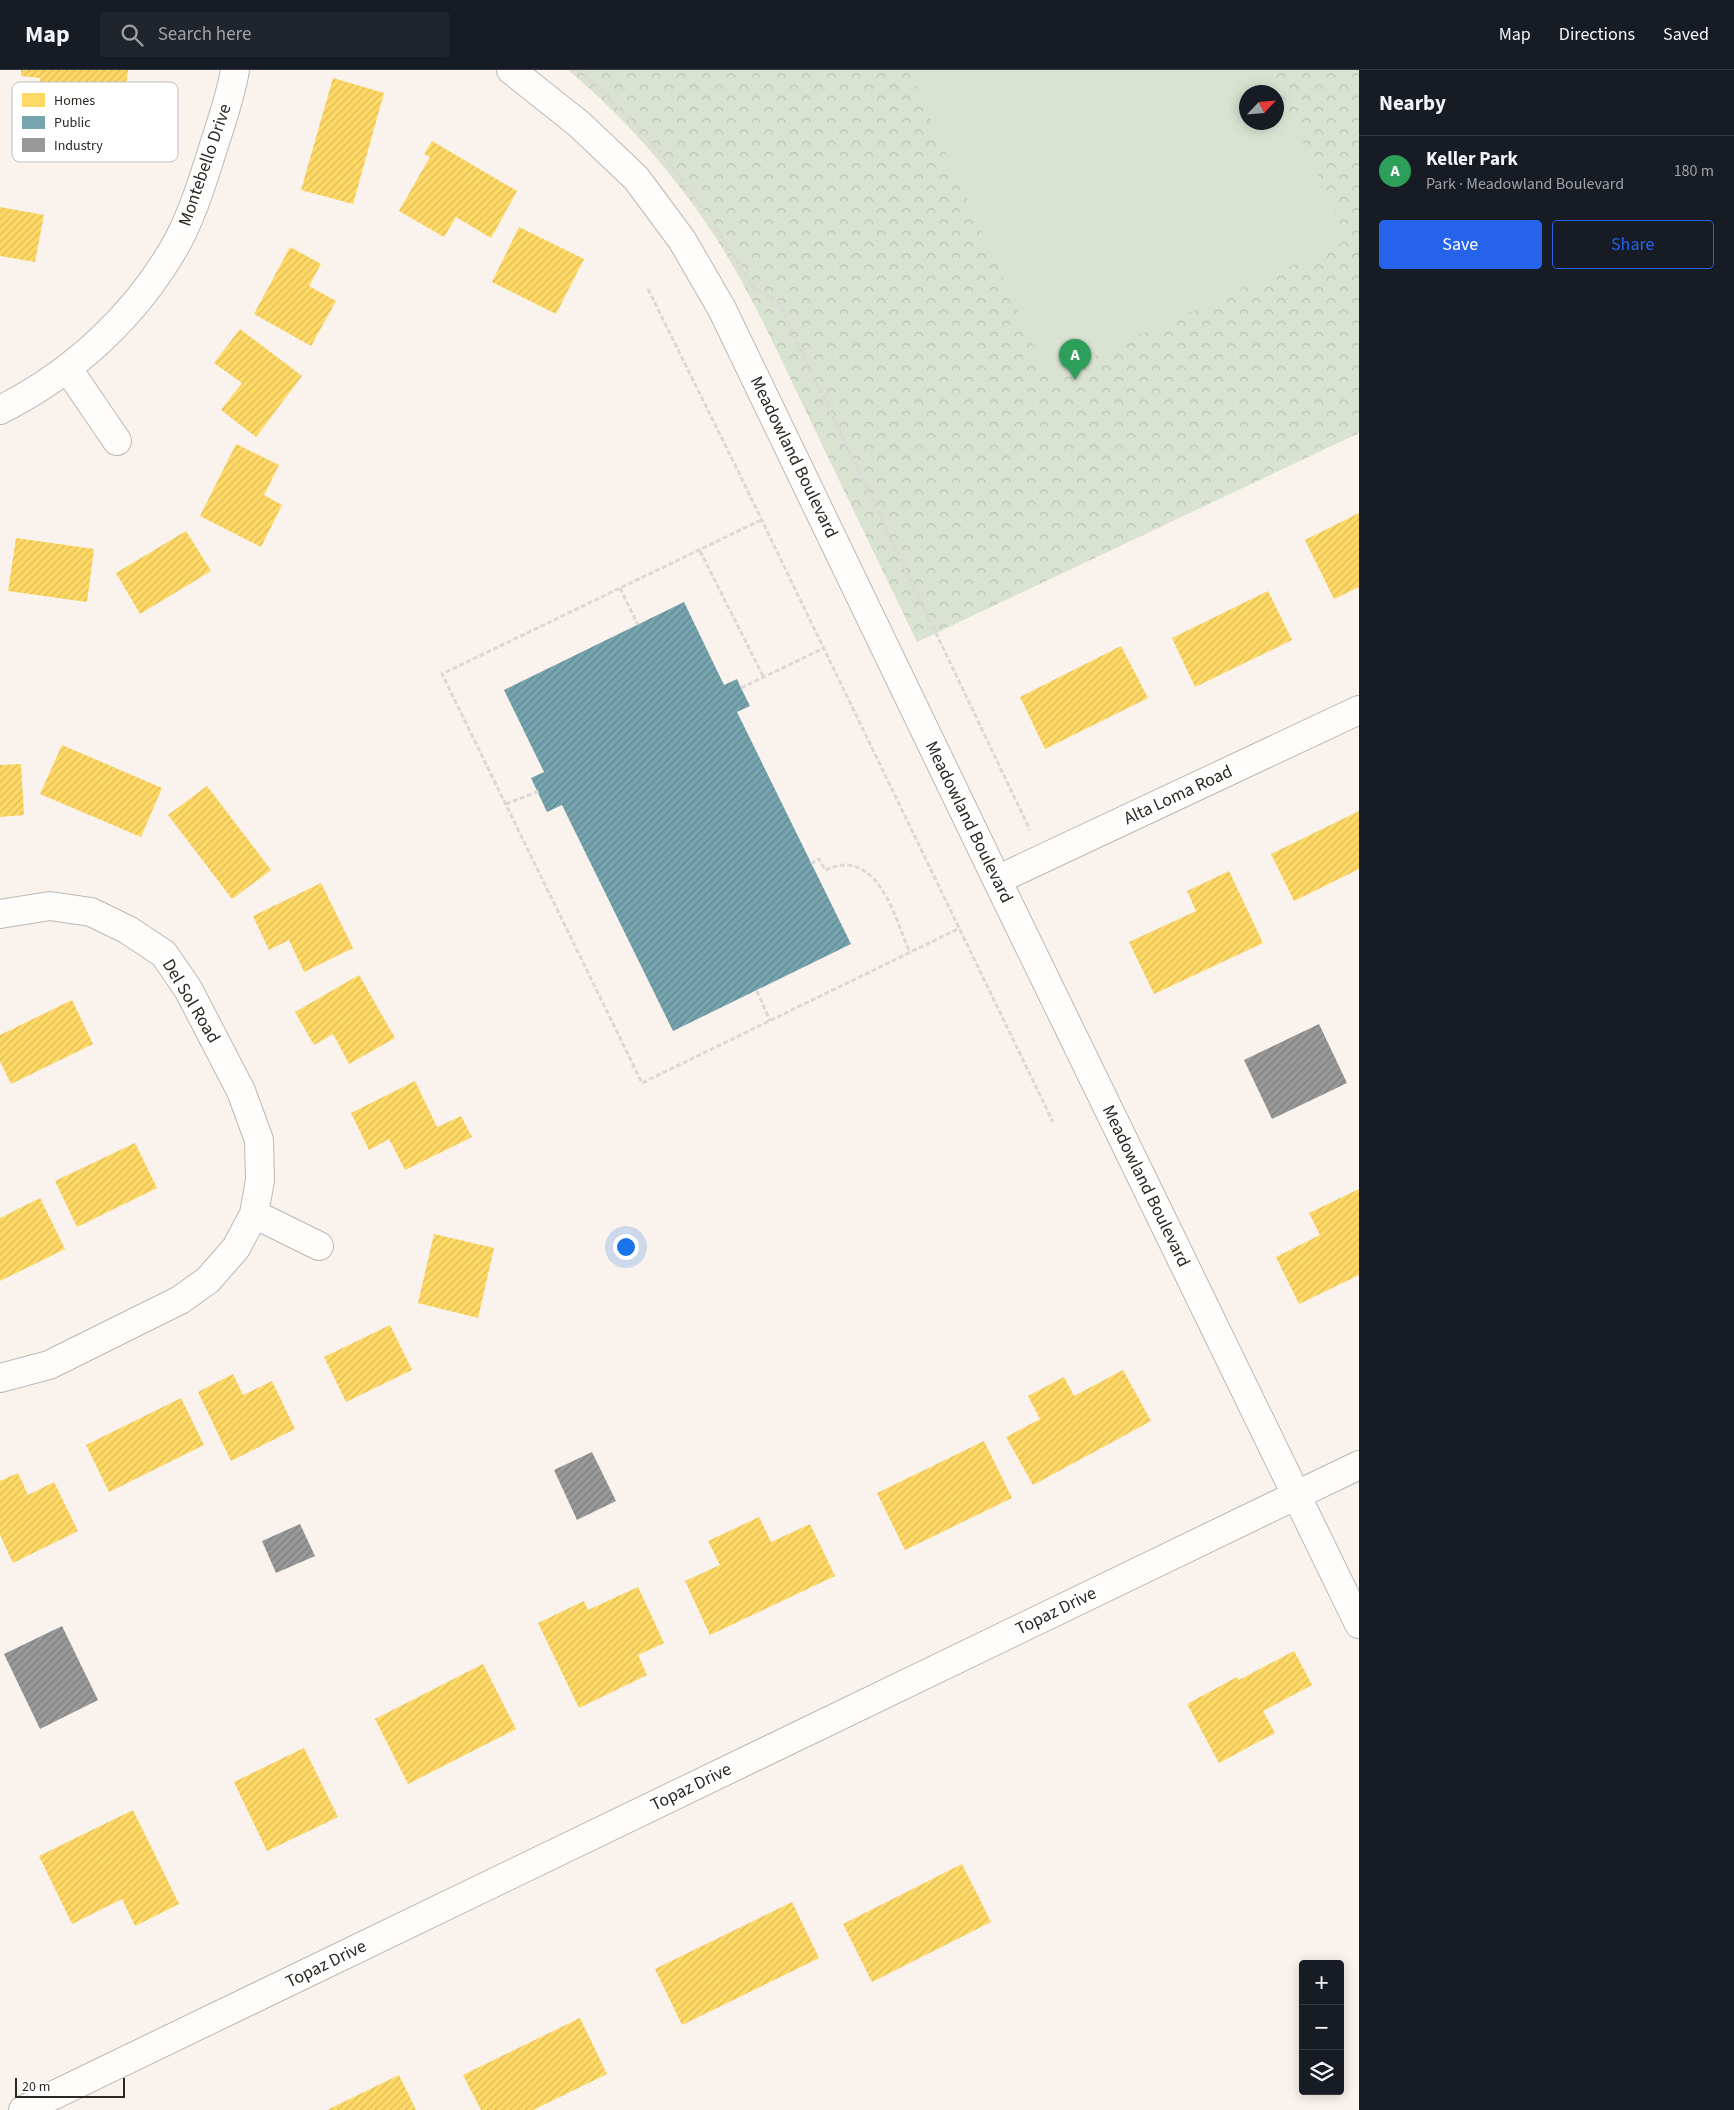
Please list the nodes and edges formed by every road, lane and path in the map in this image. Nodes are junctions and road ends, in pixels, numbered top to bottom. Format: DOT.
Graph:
graph roads {
  1 [pos="235,70"];
  2 [pos="511,70"];
  3 [pos="578,70"];
  4 [pos="708,216"];
  5 [pos="713,224"];
  6 [pos="648,289"];
  7 [pos="68,369"];
  8 [pos="0,410"];
  9 [pos="118,440"];
  10 [pos="761,520"];
  11 [pos="700,551"];
  12 [pos="620,588"];
  13 [pos="638,625"];
  14 [pos="824,648"];
  15 [pos="764,678"];
  16 [pos="741,688"];
  17 [pos="1359,710"];
  18 [pos="539,791"];
  19 [pos="506,804"];
  20 [pos="1044,858"];
  21 [pos="811,864"];
  22 [pos="997,880"];
  23 [pos="0,914"];
  24 [pos="960,928"];
  25 [pos="910,953"];
  26 [pos="757,991"];
  27 [pos="770,1021"];
  28 [pos="1053,1122"];
  29 [pos="254,1214"];
  30 [pos="319,1246"];
  31 [pos="0,1378"];
  32 [pos="1359,1465"];
  33 [pos="1297,1495"];
  34 [pos="1359,1624"];
  35 [pos="23,2110"];
  1 -- 7 [label="street, Montebello Drive"];
  2 -- 22 [label="street, Meadowland Boulevard"];
  3 -- 4 [label="path"];
  5 -- 20 [label="path"];
  6 -- 10 [label="path"];
  7 -- 8 [label="street, Montebello Drive"];
  7 -- 9 [label="street"];
  10 -- 11 [label="path"];
  10 -- 14 [label="path"];
  11 -- 12 [label="path"];
  11 -- 15 [label="path"];
  12 -- 13 [label="path"];
  12 -- 19 [label="path"];
  14 -- 15 [label="path"];
  14 -- 24 [label="path"];
  15 -- 16 [label="path"];
  17 -- 20 [label="street, Alta Loma Road"];
  18 -- 19 [label="path"];
  19 -- 27 [label="path"];
  20 -- 22 [label="street, Alta Loma Road"];
  21 -- 25 [label="path"];
  22 -- 33 [label="street, Meadowland Boulevard"];
  23 -- 29 [label="street, Del Sol Road"];
  24 -- 25 [label="path"];
  24 -- 28 [label="path"];
  25 -- 27 [label="path"];
  26 -- 27 [label="path"];
  29 -- 30 [label="street"];
  29 -- 31 [label="street, Del Sol Road"];
  32 -- 33 [label="street, Topaz Drive"];
  33 -- 34 [label="street, Meadowland Boulevard"];
  33 -- 35 [label="street, Topaz Drive"];
}
